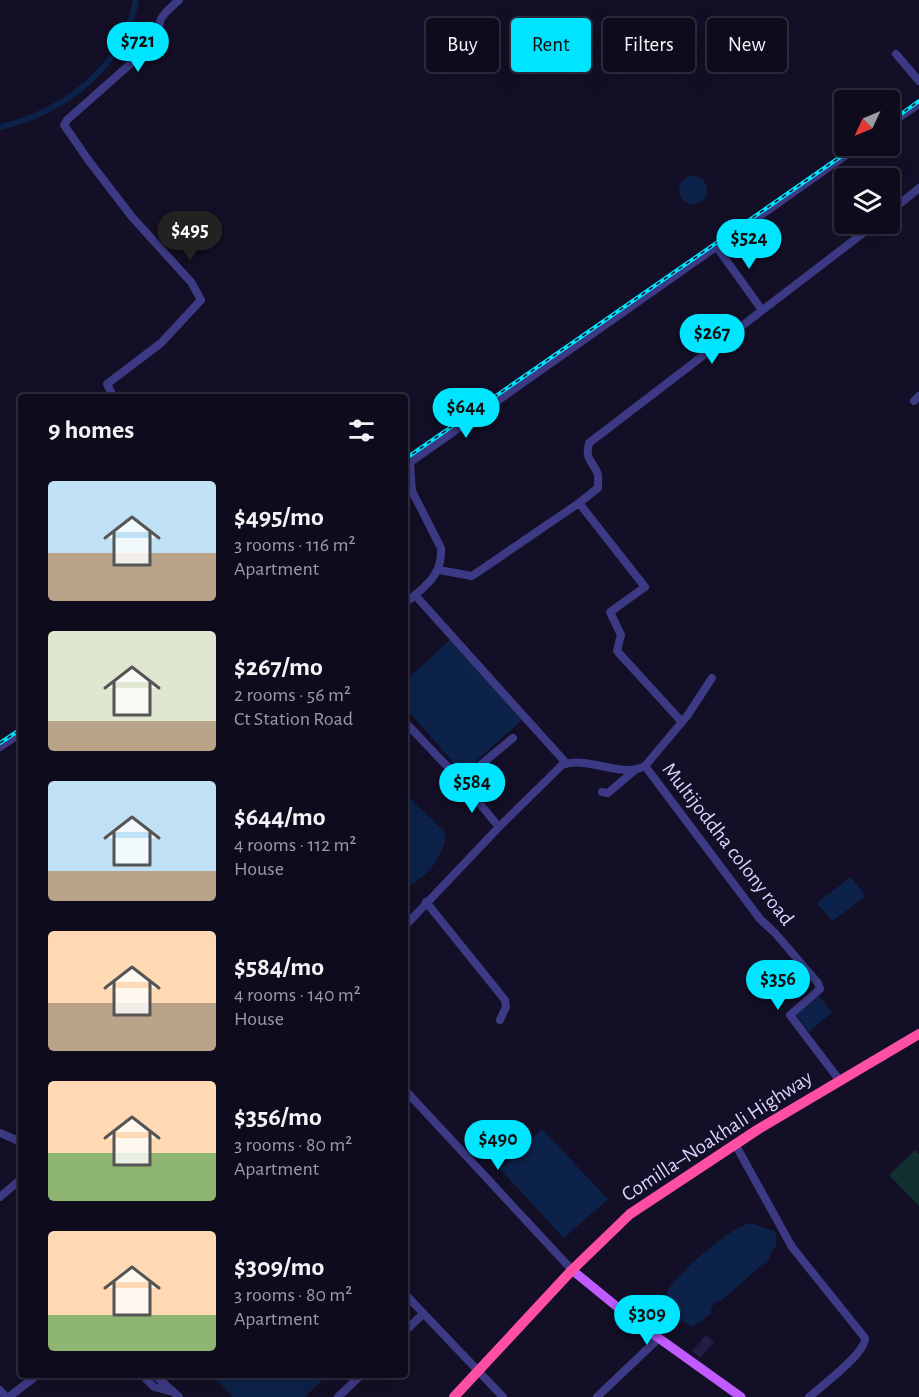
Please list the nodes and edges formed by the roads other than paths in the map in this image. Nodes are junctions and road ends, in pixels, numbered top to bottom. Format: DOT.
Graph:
graph roads {
  1 [pos="179,0"];
  2 [pos="896,54"];
  3 [pos="919,81"];
  4 [pos="919,104"];
  5 [pos="900,117"];
  6 [pos="845,156"];
  7 [pos="919,188"];
  8 [pos="900,204"];
  9 [pos="862,234"];
  10 [pos="716,246"];
  11 [pos="762,310"];
  12 [pos="112,394"];
  13 [pos="408,463"];
  14 [pos="408,469"];
  15 [pos="579,503"];
  16 [pos="438,570"];
  17 [pos="415,595"];
  18 [pos="408,601"];
  19 [pos="712,678"];
  20 [pos="682,722"];
  21 [pos="408,725"];
  22 [pos="18,735"];
  23 [pos="513,738"];
  24 [pos="0,747"];
  25 [pos="566,764"];
  26 [pos="646,769"];
  27 [pos="635,770"];
  28 [pos="461,782"];
  29 [pos="602,792"];
  30 [pos="499,827"];
  31 [pos="426,902"];
  32 [pos="408,923"];
  33 [pos="500,1020"];
  34 [pos="917,1038"];
  35 [pos="840,1081"];
  36 [pos="408,1097"];
  37 [pos="0,1133"];
  38 [pos="18,1141"];
  39 [pos="735,1144"];
  40 [pos="18,1182"];
  41 [pos="0,1197"];
  42 [pos="572,1270"];
  43 [pos="408,1297"];
  44 [pos="423,1314"];
  45 [pos="408,1328"];
  46 [pos="659,1338"];
  47 [pos="477,1372"];
  48 [pos="33,1378"];
  49 [pos="145,1378"];
  50 [pos="158,1378"];
  51 [pos="358,1378"];
  52 [pos="0,1390"];
  53 [pos="176,1394"];
  54 [pos="8,1397"];
  55 [pos="338,1397"];
  56 [pos="454,1397"];
  57 [pos="503,1397"];
  58 [pos="597,1397"];
  59 [pos="741,1397"];
  60 [pos="809,1397"];
  1 -- 12 [label="street"];
  2 -- 3 [label="street"];
  4 -- 5 [label="street"];
  6 -- 10 [label="street"];
  7 -- 8 [label="street"];
  9 -- 11 [label="street"];
  10 -- 11 [label="street"];
  10 -- 13 [label="street"];
  11 -- 15 [label="street"];
  14 -- 16 [label="street"];
  15 -- 16 [label="street"];
  15 -- 20 [label="street"];
  16 -- 17 [label="street"];
  17 -- 18 [label="street"];
  17 -- 25 [label="street"];
  19 -- 20 [label="street"];
  20 -- 26 [label="street"];
  21 -- 28 [label="street"];
  22 -- 24 [label="street"];
  23 -- 28 [label="street"];
  25 -- 27 [label="street"];
  25 -- 30 [label="street"];
  26 -- 27 [label="street"];
  26 -- 35 [label="street, Multijoddha colony road"];
  27 -- 29 [label="street"];
  28 -- 30 [label="street"];
  30 -- 31 [label="street"];
  31 -- 32 [label="street"];
  31 -- 33 [label="street"];
  34 -- 35 [label="highway, Comilla–Noakhali Highway"];
  35 -- 39 [label="highway, Comilla–Noakhali Highway"];
  36 -- 42 [label="street"];
  37 -- 38 [label="street"];
  39 -- 42 [label="highway, Comilla–Noakhali Highway"];
  39 -- 60 [label="street"];
  40 -- 41 [label="street"];
  42 -- 46 [label="main road"];
  42 -- 47 [label="highway, Comilla–Noakhali Highway"];
  43 -- 44 [label="street"];
  44 -- 45 [label="street"];
  44 -- 47 [label="street"];
  46 -- 58 [label="street"];
  46 -- 59 [label="main road"];
  47 -- 56 [label="highway, Comilla–Noakhali Highway"];
  47 -- 57 [label="street"];
  48 -- 54 [label="street"];
  49 -- 53 [label="street"];
  50 -- 53 [label="street"];
  51 -- 55 [label="street"];
  52 -- 54 [label="street"];
}
